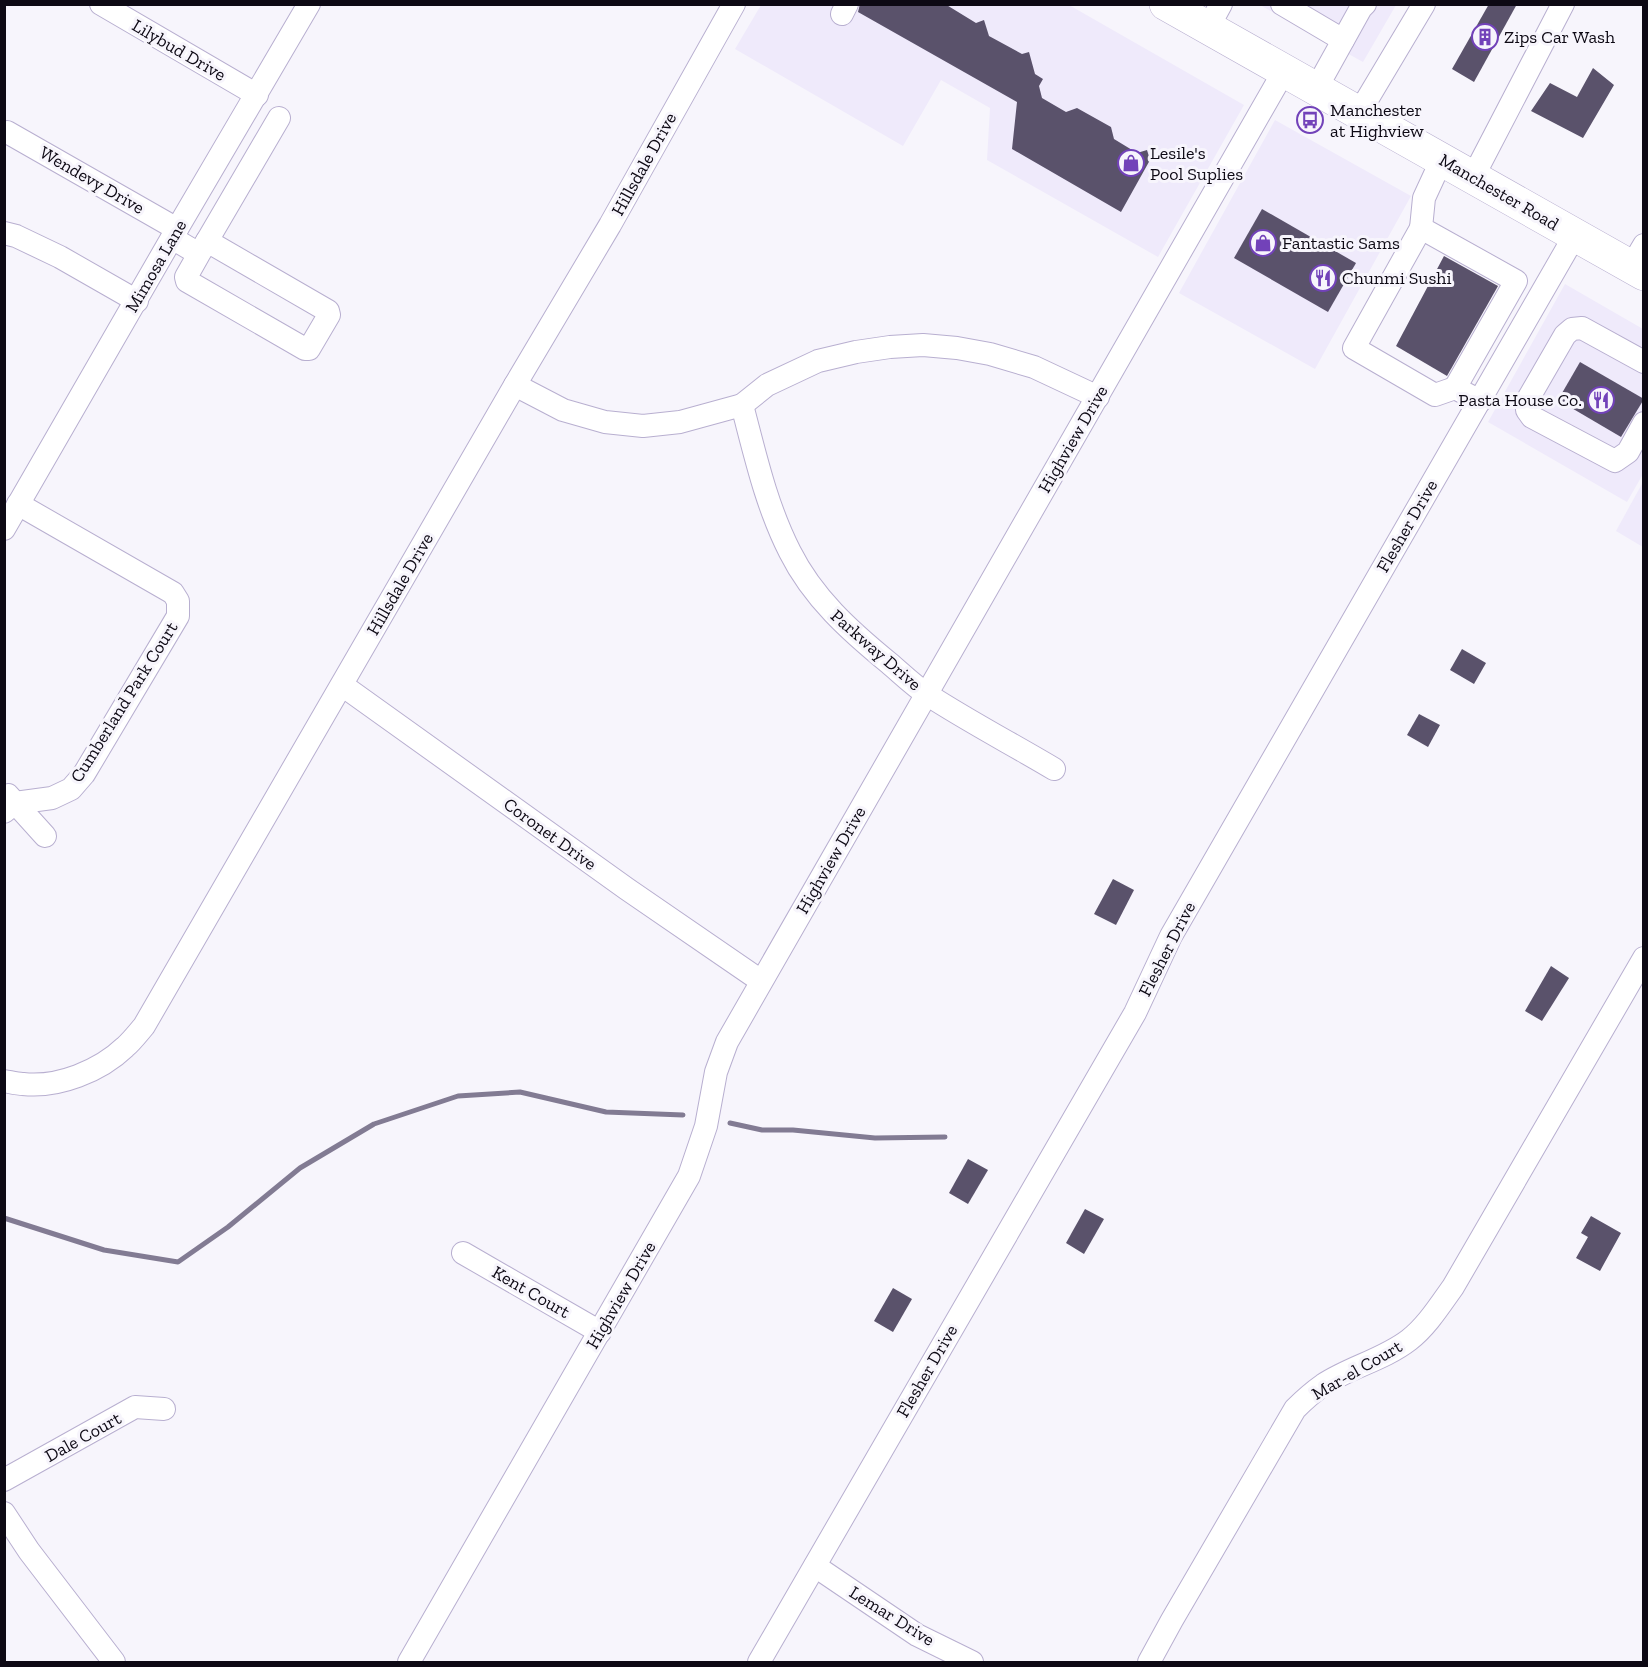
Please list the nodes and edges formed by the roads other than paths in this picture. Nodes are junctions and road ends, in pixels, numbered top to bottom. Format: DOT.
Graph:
graph roads {
  1 [pos="101,4"];
  2 [pos="309,4"];
  3 [pos="734,4"];
  4 [pos="1166,4"];
  5 [pos="1282,4"];
  6 [pos="1365,4"];
  7 [pos="1424,4"];
  8 [pos="1563,4"];
  9 [pos="1215,16"];
  10 [pos="1343,40"];
  11 [pos="1284,71"];
  12 [pos="1316,89"];
  13 [pos="257,95"];
  14 [pos="1359,113"];
  15 [pos="279,118"];
  16 [pos="7,132"];
  17 [pos="219,158"];
  18 [pos="1442,159"];
  19 [pos="246,174"];
  20 [pos="1473,177"];
  21 [pos="1421,228"];
  22 [pos="4,233"];
  23 [pos="175,233"];
  24 [pos="1575,235"];
  25 [pos="203,248"];
  26 [pos="1639,262"];
  27 [pos="137,301"];
  28 [pos="1644,362"];
  29 [pos="515,385"];
  30 [pos="1455,387"];
  31 [pos="1098,397"];
  32 [pos="1480,401"];
  33 [pos="742,405"];
  34 [pos="1644,423"];
  35 [pos="18,504"];
  36 [pos="4,529"];
  37 [pos="342,685"];
  38 [pos="926,694"];
  39 [pos="1054,769"];
  40 [pos="8,802"];
  41 [pos="45,836"];
  42 [pos="1644,958"];
  43 [pos="761,981"];
  44 [pos="4,1081"];
  45 [pos="463,1253"];
  46 [pos="600,1332"];
  47 [pos="164,1409"];
  48 [pos="4,1480"];
  49 [pos="4,1513"];
  50 [pos="814,1566"];
  51 [pos="114,1662"];
  52 [pos="409,1662"];
  53 [pos="759,1662"];
  54 [pos="972,1662"];
  55 [pos="1149,1662"];
  1 -- 13 [label="street, Lilybud Drive"];
  2 -- 13 [label="street, Mimosa Lane"];
  3 -- 29 [label="street, Hillsdale Drive"];
  4 -- 9 [label="highway, Manchester Road"];
  5 -- 10 [label="street"];
  6 -- 10 [label="street"];
  7 -- 14 [label="street"];
  8 -- 20 [label="street"];
  9 -- 11 [label="highway, Manchester Road"];
  10 -- 12 [label="street"];
  11 -- 12 [label="highway, Manchester Road"];
  11 -- 31 [label="street, Highview Drive"];
  12 -- 14 [label="highway, Manchester Road"];
  13 -- 17 [label="street, Mimosa Lane"];
  14 -- 18 [label="highway, Manchester Road"];
  15 -- 19 [label="street"];
  16 -- 23 [label="street, Wendevy Drive"];
  17 -- 19 [label="street"];
  17 -- 23 [label="street, Mimosa Lane"];
  18 -- 20 [label="highway, Manchester Road"];
  18 -- 21 [label="street"];
  19 -- 25 [label="street"];
  20 -- 24 [label="highway, Manchester Road"];
  21 -- 30 [label="street"];
  21 -- 30 [label="street"];
  22 -- 27 [label="street"];
  23 -- 25 [label="street, Wendevy Drive"];
  23 -- 27 [label="street, Mimosa Lane"];
  24 -- 26 [label="highway, Manchester Road"];
  24 -- 32 [label="street, Flesher Drive"];
  25 -- 25 [label="street"];
  27 -- 35 [label="street, Mimosa Lane"];
  28 -- 34 [label="street"];
  29 -- 33 [label="street"];
  29 -- 37 [label="street, Hillsdale Drive"];
  30 -- 32 [label="street"];
  31 -- 33 [label="street"];
  31 -- 38 [label="street, Highview Drive"];
  32 -- 50 [label="street, Flesher Drive"];
  33 -- 38 [label="street, Parkway Drive"];
  35 -- 36 [label="street, Mimosa Lane"];
  35 -- 40 [label="street, Cumberland Park Court"];
  37 -- 43 [label="street, Coronet Drive"];
  37 -- 44 [label="street, Hillsdale Drive"];
  38 -- 39 [label="street, Parkway Drive"];
  38 -- 43 [label="street, Highview Drive"];
  40 -- 41 [label="street"];
  42 -- 55 [label="street, Mar-el Court"];
  43 -- 46 [label="street, Highview Drive"];
  45 -- 46 [label="street, Kent Court"];
  46 -- 52 [label="street, Highview Drive"];
  47 -- 48 [label="street, Dale Court"];
  49 -- 51 [label="street"];
  50 -- 53 [label="street, Flesher Drive"];
  50 -- 54 [label="street, Lemar Drive"];
}
